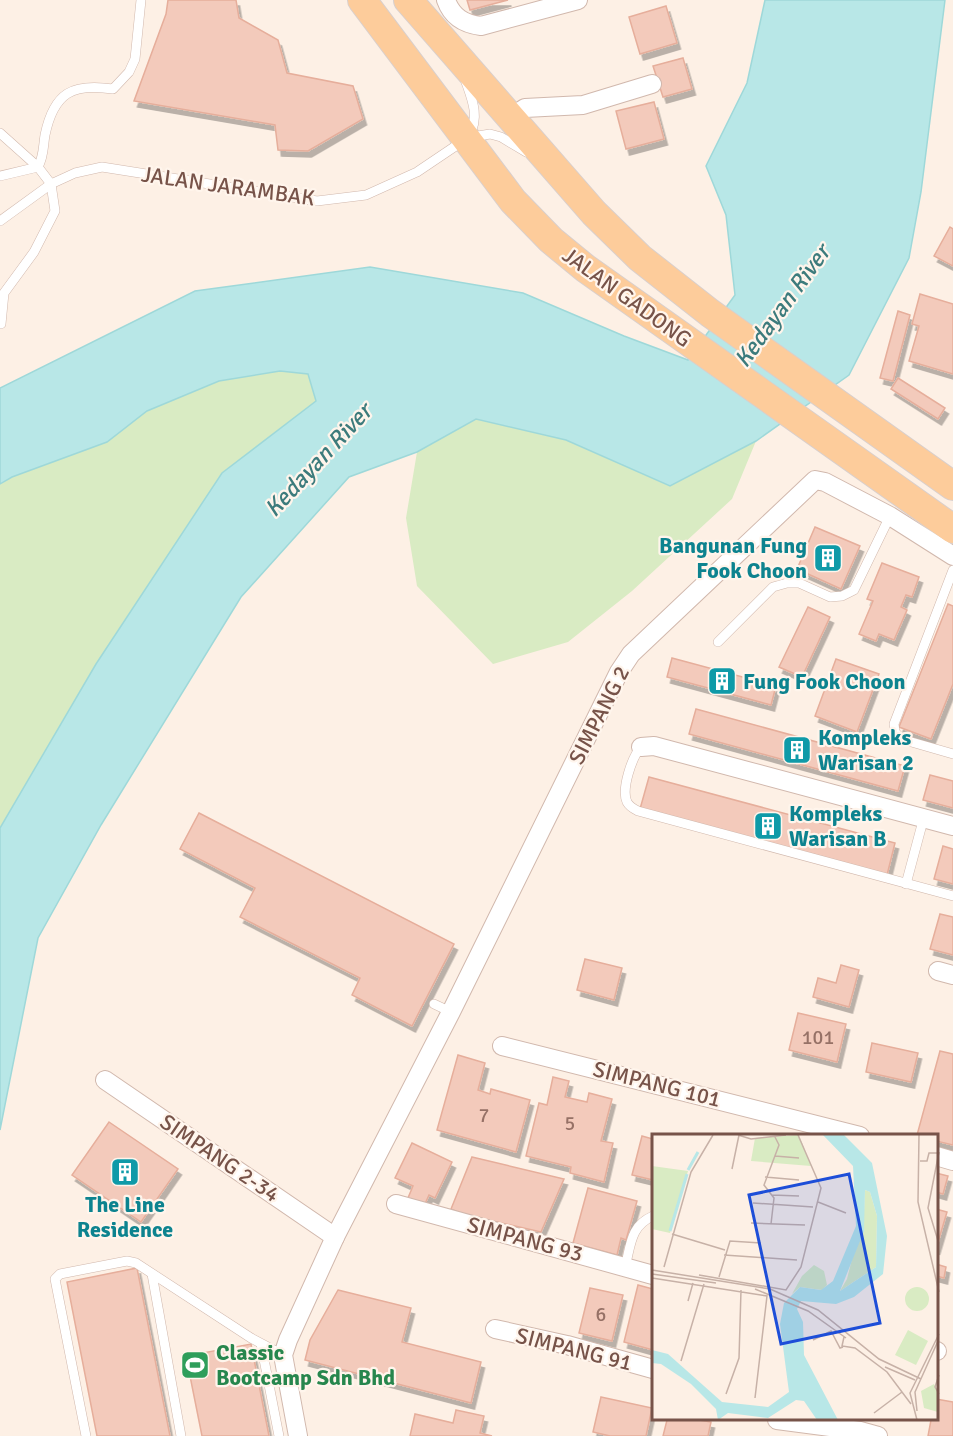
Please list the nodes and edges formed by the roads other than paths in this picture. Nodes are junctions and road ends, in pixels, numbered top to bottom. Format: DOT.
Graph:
graph roads {
  1 [pos="141,0"];
  2 [pos="362,0"];
  3 [pos="408,0"];
  4 [pos="446,0"];
  5 [pos="578,0"];
  6 [pos="455,54"];
  7 [pos="652,84"];
  8 [pos="511,117"];
  9 [pos="0,133"];
  10 [pos="466,139"];
  11 [pos="38,167"];
  12 [pos="557,171"];
  13 [pos="0,176"];
  14 [pos="51,184"];
  15 [pos="0,221"];
  16 [pos="1,324"];
  17 [pos="953,486"];
  18 [pos="893,503"];
  19 [pos="953,529"];
  20 [pos="953,556"];
  21 [pos="953,570"];
  22 [pos="949,595"];
  23 [pos="718,642"];
  24 [pos="641,747"];
  25 [pos="953,754"];
  26 [pos="924,817"];
  27 [pos="953,826"];
  28 [pos="906,884"];
  29 [pos="953,896"];
  30 [pos="434,1004"];
  31 [pos="452,1012"];
  32 [pos="502,1046"];
  33 [pos="105,1080"];
  34 [pos="809,1130"];
  35 [pos="843,1134"];
  36 [pos="938,1157"];
  37 [pos="953,1161"];
  38 [pos="396,1204"];
  39 [pos="652,1216"];
  40 [pos="335,1237"];
  41 [pos="625,1267"];
  42 [pos="152,1274"];
  43 [pos="652,1275"];
  44 [pos="495,1329"];
  45 [pos="261,1344"];
  46 [pos="283,1355"];
  47 [pos="652,1369"];
  48 [pos="772,1421"];
  49 [pos="791,1421"];
  50 [pos="86,1436"];
  51 [pos="181,1436"];
  52 [pos="279,1436"];
  53 [pos="298,1436"];
  54 [pos="782,1436"];
  55 [pos="878,1436"];
  1 -- 11 [label="lane"];
  2 -- 10 [label="main road, JALAN GADONG"];
  3 -- 6 [label="main road, JALAN GADONG"];
  4 -- 5 [label="street"];
  6 -- 8 [label="main road, JALAN GADONG"];
  6 -- 10 [label="lane"];
  7 -- 8 [label="street"];
  8 -- 12 [label="main road, JALAN GADONG"];
  9 -- 11 [label="lane"];
  10 -- 12 [label="lane, JALAN JARAMBAK"];
  10 -- 14 [label="lane, JALAN JARAMBAK"];
  10 -- 18 [label="main road, JALAN GADONG"];
  11 -- 13 [label="lane"];
  11 -- 14 [label="lane"];
  12 -- 17 [label="main road, JALAN GADONG"];
  14 -- 15 [label="lane, JALAN JARAMBAK"];
  14 -- 16 [label="lane"];
  18 -- 19 [label="main road, JALAN GADONG"];
  18 -- 20 [label="street"];
  18 -- 23 [label="lane"];
  18 -- 31 [label="street, SIMPANG 2"];
  21 -- 22 [label="lane"];
  22 -- 25 [label="lane"];
  24 -- 26 [label="street"];
  24 -- 28 [label="lane"];
  26 -- 27 [label="street"];
  26 -- 28 [label="lane"];
  28 -- 29 [label="lane"];
  30 -- 31 [label="lane"];
  31 -- 40 [label="street, SIMPANG 2"];
  32 -- 34 [label="street, SIMPANG 101"];
  33 -- 40 [label="street, SIMPANG 2-34"];
  34 -- 35 [label="street, SIMPANG 101"];
  36 -- 37 [label="street"];
  38 -- 41 [label="street, SIMPANG 93"];
  39 -- 41 [label="lane"];
  40 -- 46 [label="street, SIMPANG 2"];
  41 -- 43 [label="street, SIMPANG 93"];
  42 -- 45 [label="lane"];
  42 -- 50 [label="lane"];
  42 -- 51 [label="lane"];
  44 -- 47 [label="street, SIMPANG 91"];
  45 -- 46 [label="lane"];
  45 -- 52 [label="lane"];
  46 -- 53 [label="street"];
  48 -- 54 [label="street"];
  49 -- 55 [label="street"];
}
